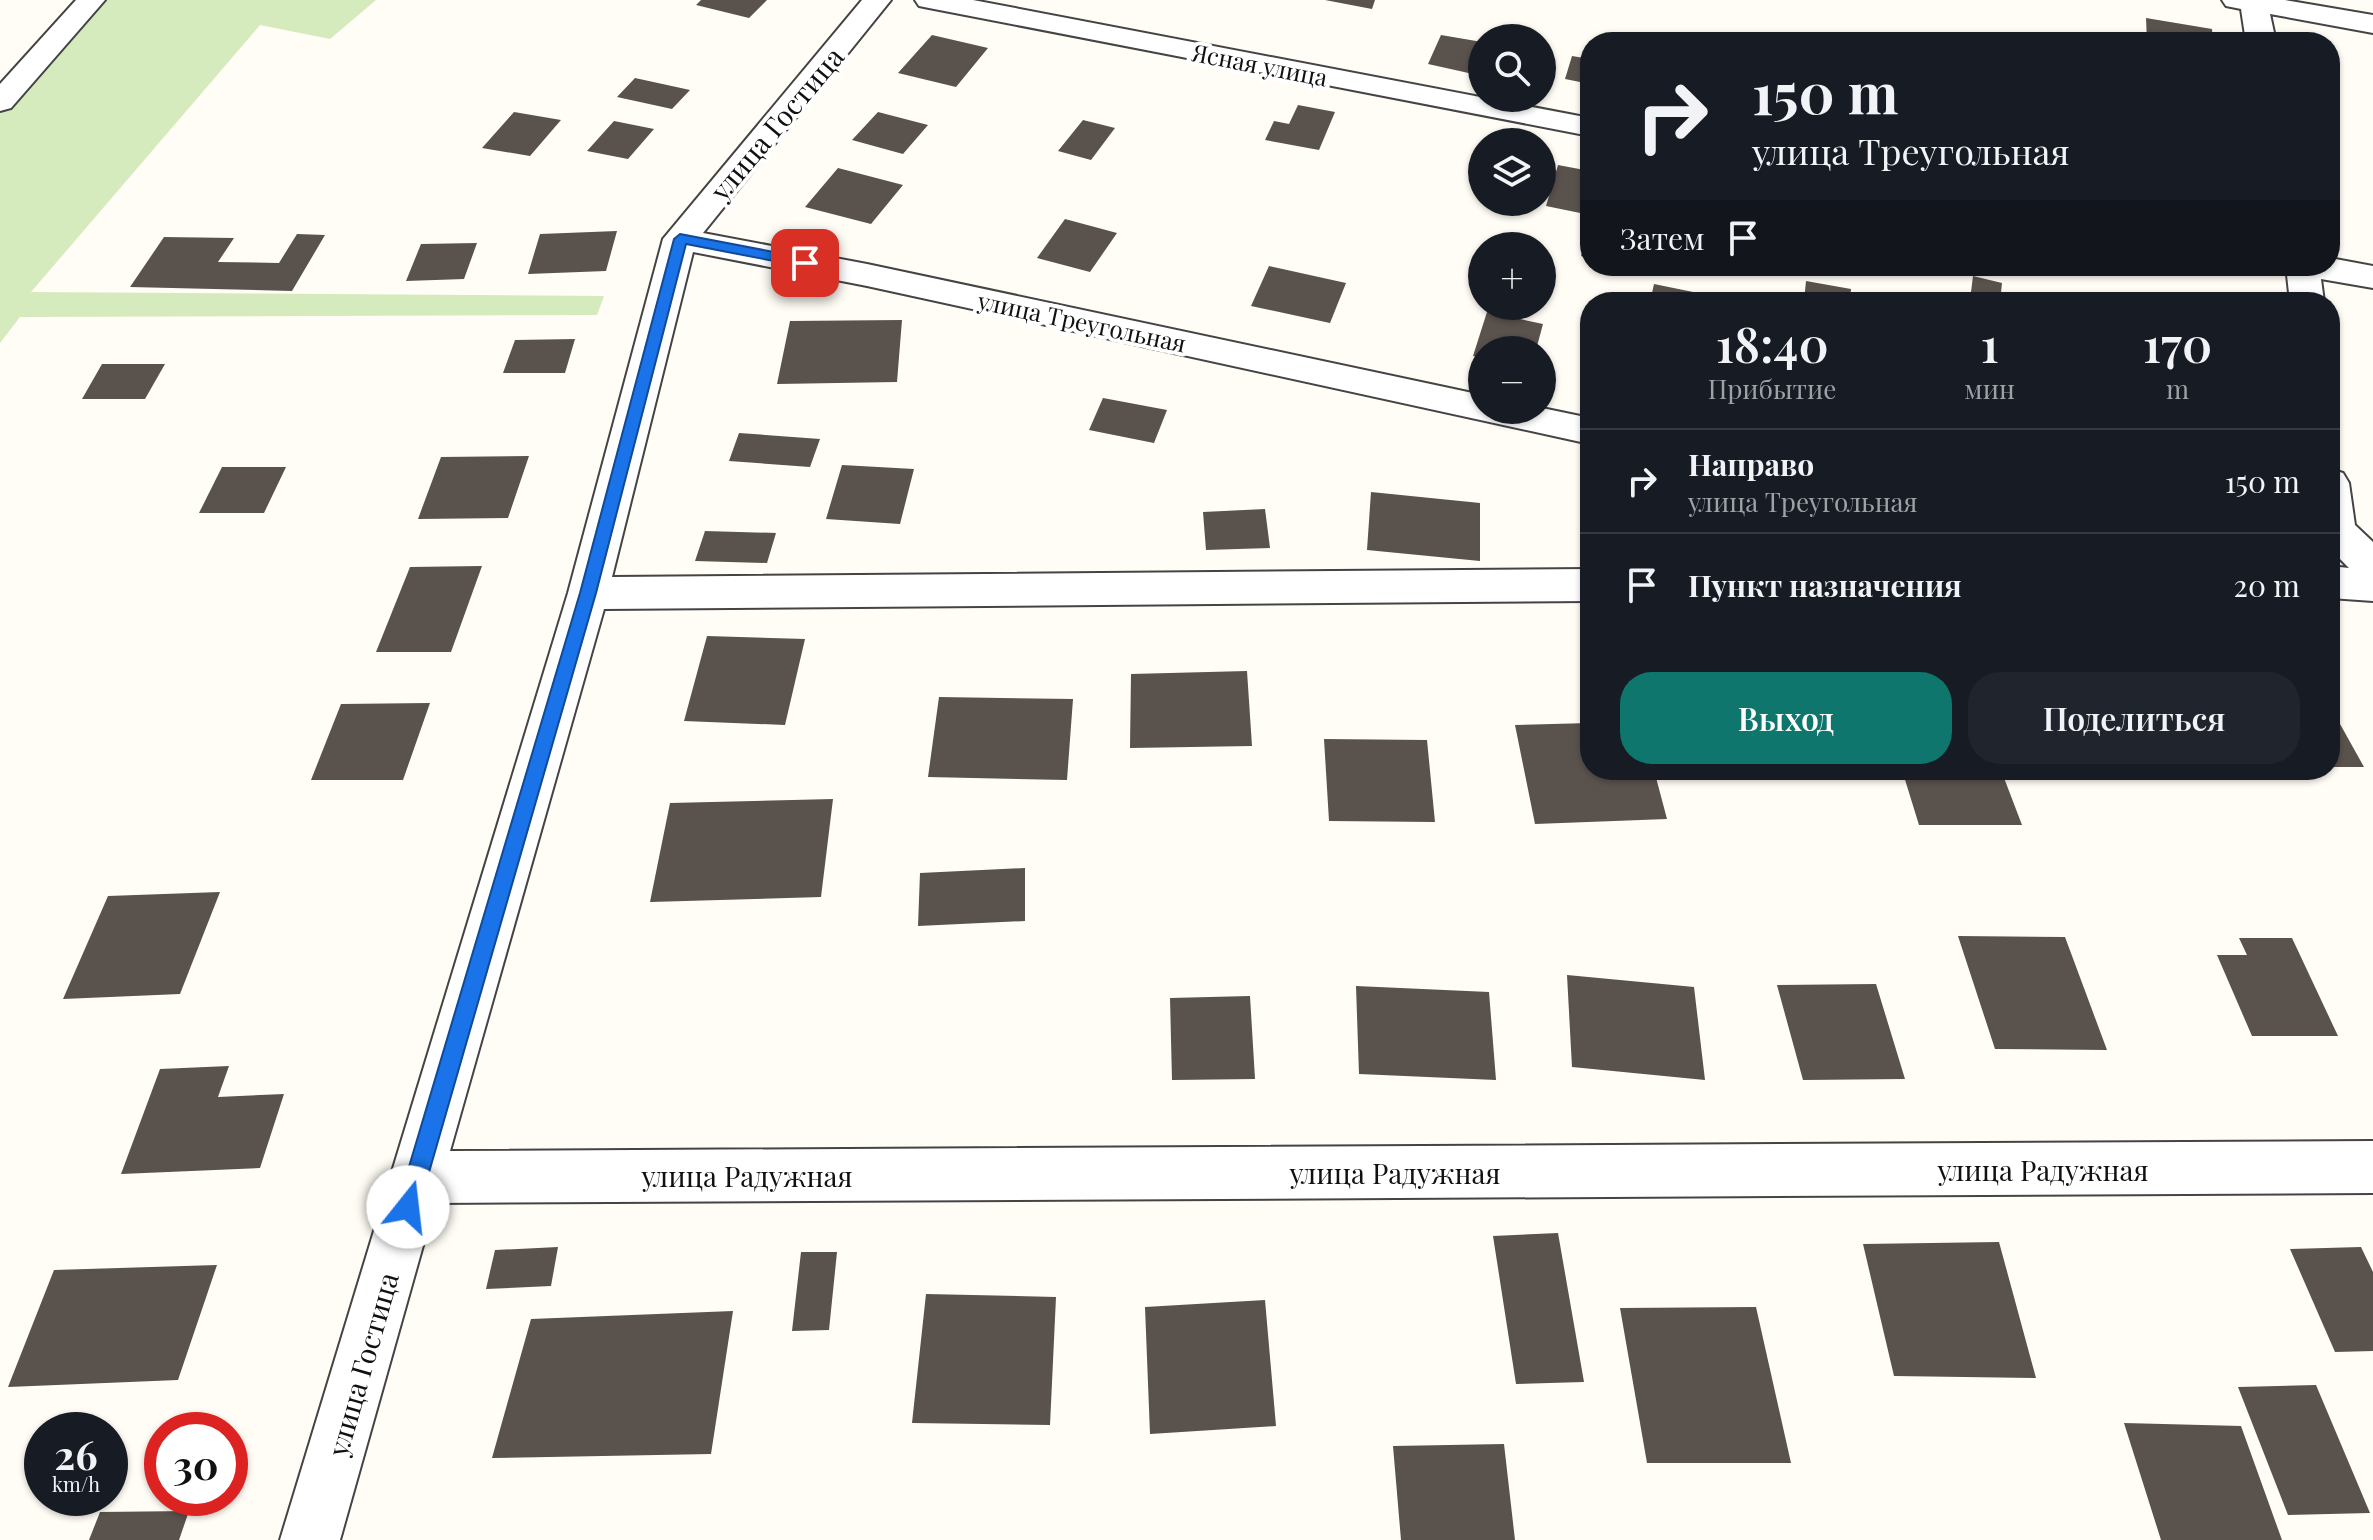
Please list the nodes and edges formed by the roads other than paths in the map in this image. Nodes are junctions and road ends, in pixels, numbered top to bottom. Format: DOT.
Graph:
graph roads {
  1 [pos="91,0"];
  2 [pos="877,0"];
  3 [pos="929,0"];
  4 [pos="2248,1"];
  5 [pos="2373,24"];
  6 [pos="2258,32"];
  7 [pos="0,102"];
  8 [pos="1580,125"];
  9 [pos="680,239"];
  10 [pos="2340,271"];
  11 [pos="2373,277"];
  12 [pos="1468,405"];
  13 [pos="1556,424"];
  14 [pos="1580,429"];
  15 [pos="2340,535"];
  16 [pos="2373,566"];
  17 [pos="2340,583"];
  18 [pos="1580,585"];
  19 [pos="2373,585"];
  20 [pos="588,593"];
  21 [pos="2373,1167"];
  22 [pos="417,1177"];
  23 [pos="310,1540"];
  1 -- 7 [label="street"];
  2 -- 9 [label="street, улица Гостица"];
  3 -- 8 [label="street, Ясная улица"];
  4 -- 5 [label="street"];
  4 -- 6 [label="street"];
  9 -- 12 [label="street, улица Треугольная"];
  9 -- 20 [label="street, улица Гостица"];
  10 -- 11 [label="street"];
  13 -- 14 [label="street"];
  15 -- 16 [label="street"];
  17 -- 19 [label="street"];
  18 -- 20 [label="street"];
  20 -- 22 [label="street, улица Гостица"];
  21 -- 22 [label="street, улица Радужная"];
  22 -- 23 [label="street, улица Гостица"];
}
